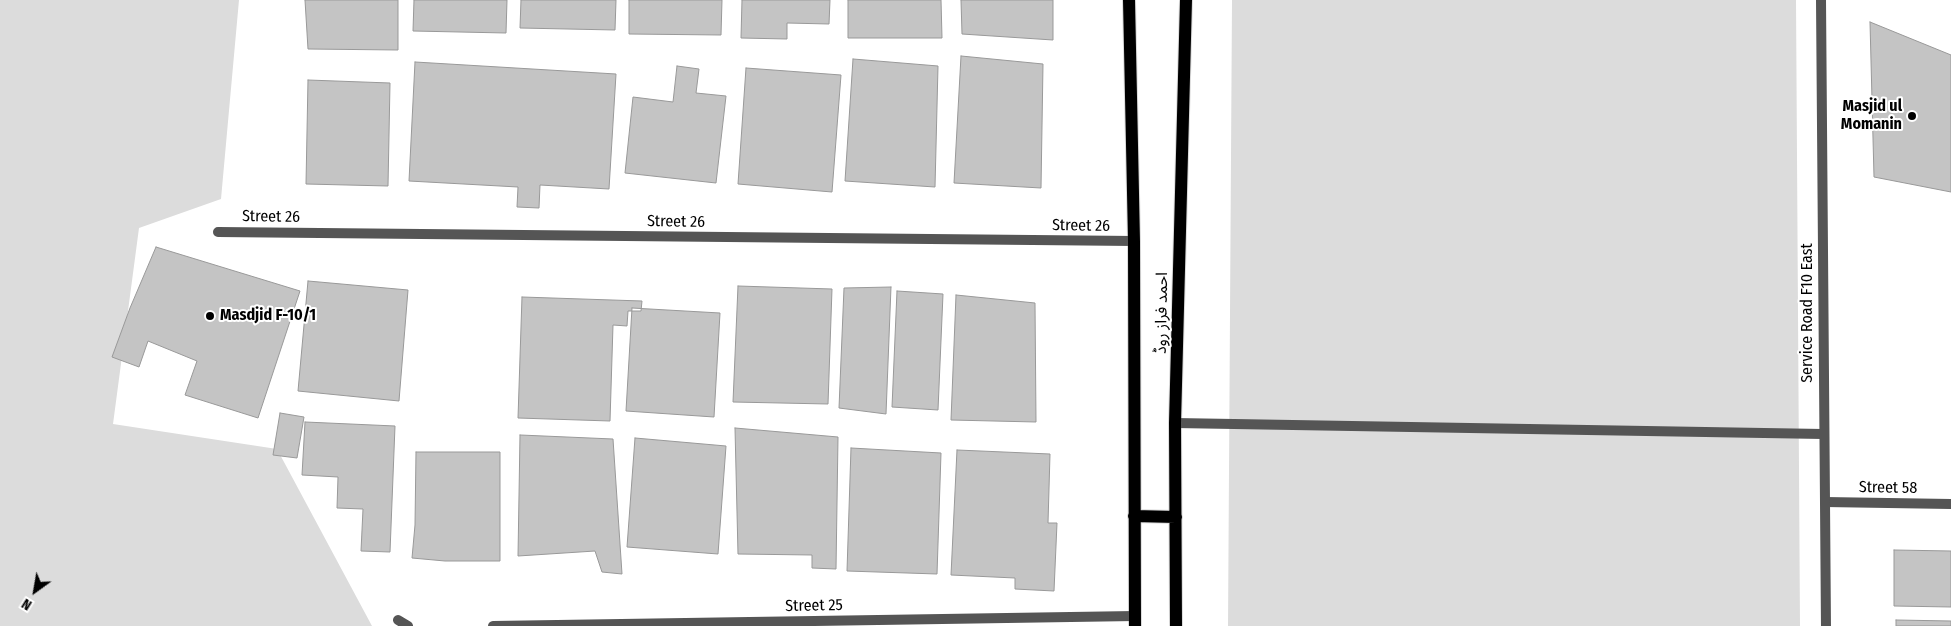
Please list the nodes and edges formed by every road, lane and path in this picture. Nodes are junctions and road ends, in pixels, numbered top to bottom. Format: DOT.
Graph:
graph roads {
  1 [pos="1129,0"];
  2 [pos="1186,0"];
  3 [pos="1821,0"];
  4 [pos="218,232"];
  5 [pos="1134,241"];
  6 [pos="1175,423"];
  7 [pos="1823,434"];
  8 [pos="1825,502"];
  9 [pos="1951,504"];
  10 [pos="1134,516"];
  11 [pos="1176,516"];
  12 [pos="398,620"];
  13 [pos="1135,621"];
  14 [pos="408,626"];
  15 [pos="493,626"];
  16 [pos="1176,626"];
  17 [pos="1826,626"];
  1 -- 5 [label="main road, احمد فراز روڈ"];
  2 -- 6 [label="main road, احمد فراز روڈ"];
  3 -- 7 [label="street, Service Road F10 East"];
  4 -- 5 [label="street, Street 26"];
  5 -- 10 [label="main road, احمد فراز روڈ"];
  6 -- 7 [label="street"];
  6 -- 11 [label="main road, احمد فراز روڈ"];
  7 -- 8 [label="street, Service Road F10 East"];
  8 -- 9 [label="street, Street 58"];
  8 -- 17 [label="street, Service Road F10 East"];
  10 -- 11 [label="main road"];
  10 -- 13 [label="main road, احمد فراز روڈ"];
  11 -- 16 [label="main road, احمد فراز روڈ"];
  12 -- 14 [label="street"];
  13 -- 15 [label="street, Street 25"];
}
